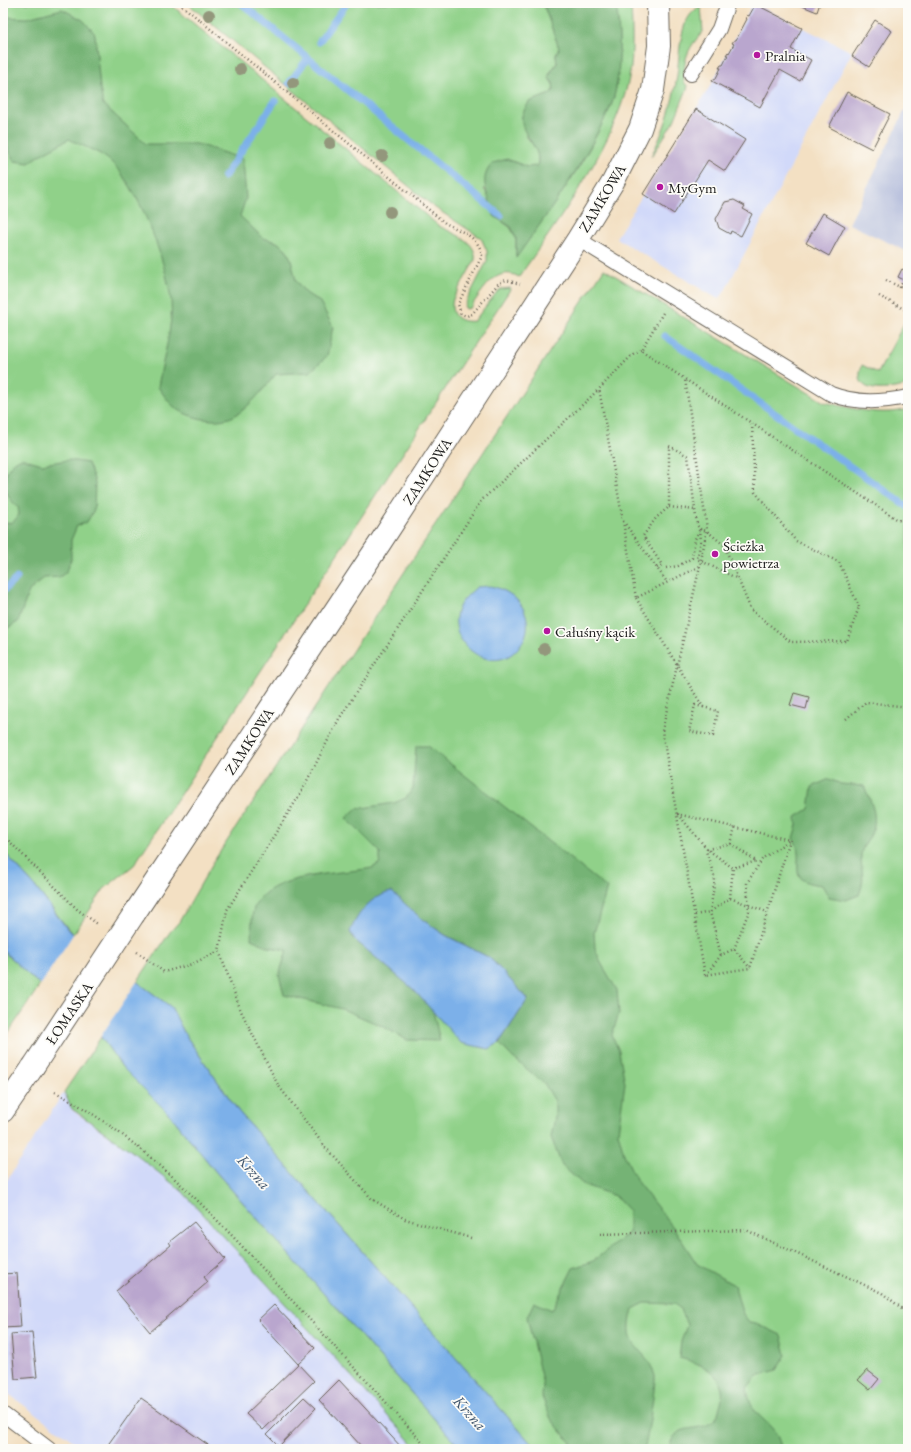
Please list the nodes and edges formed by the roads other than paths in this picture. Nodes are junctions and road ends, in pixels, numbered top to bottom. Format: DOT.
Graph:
graph roads {
  1 [pos="658,3"];
  2 [pos="728,3"];
  3 [pos="691,74"];
  4 [pos="578,239"];
  5 [pos="908,397"];
  6 [pos="134,914"];
  7 [pos="3,1111"];
  8 [pos="3,1414"];
  9 [pos="49,1449"];
  1 -- 4 [label="main road, ZAMKOWA"];
  2 -- 3 [label="lane"];
  4 -- 5 [label="lane"];
  4 -- 6 [label="main road, ZAMKOWA"];
  6 -- 7 [label="main road, ŁOMASKA, bridge"];
  8 -- 9 [label="lane"];
}
